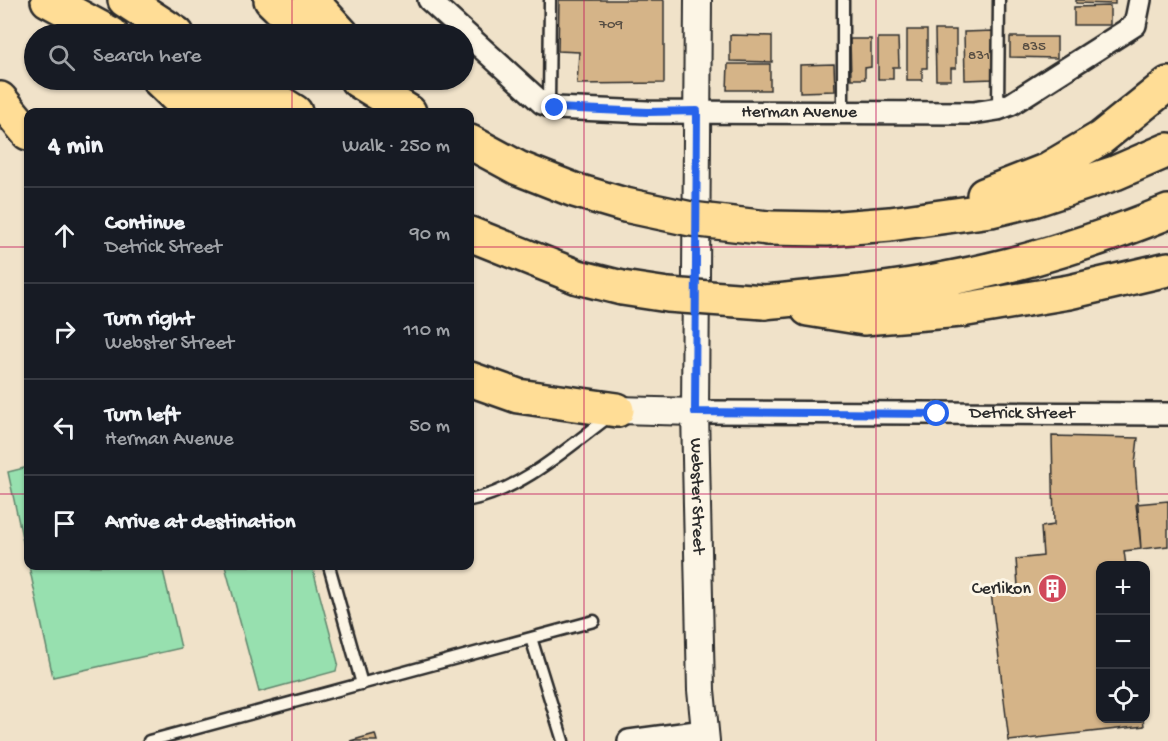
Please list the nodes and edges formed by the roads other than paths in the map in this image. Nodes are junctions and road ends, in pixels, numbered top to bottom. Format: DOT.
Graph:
graph roads {
  1 [pos="48,0"];
  2 [pos="125,0"];
  3 [pos="271,0"];
  4 [pos="310,0"];
  5 [pos="429,0"];
  6 [pos="550,0"];
  7 [pos="698,0"];
  8 [pos="843,0"];
  9 [pos="999,0"];
  10 [pos="1140,0"];
  11 [pos="92,24"];
  12 [pos="162,24"];
  13 [pos="296,24"];
  14 [pos="333,24"];
  15 [pos="456,24"];
  16 [pos="474,40"];
  17 [pos="1168,84"];
  18 [pos="169,90"];
  19 [pos="207,90"];
  20 [pos="260,90"];
  21 [pos="373,90"];
  22 [pos="406,90"];
  23 [pos="0,99"];
  24 [pos="549,106"];
  25 [pos="188,108"];
  26 [pos="237,108"];
  27 [pos="289,108"];
  28 [pos="402,108"];
  29 [pos="428,108"];
  30 [pos="998,109"];
  31 [pos="697,111"];
  32 [pos="843,112"];
  33 [pos="24,128"];
  34 [pos="474,144"];
  35 [pos="1168,150"];
  36 [pos="1168,212"];
  37 [pos="952,214"];
  38 [pos="474,224"];
  39 [pos="474,236"];
  40 [pos="536,261"];
  41 [pos="1168,269"];
  42 [pos="764,302"];
  43 [pos="474,380"];
  44 [pos="474,390"];
  45 [pos="518,396"];
  46 [pos="617,410"];
  47 [pos="695,412"];
  48 [pos="1168,414"];
  49 [pos="474,499"];
  50 [pos="330,570"];
  51 [pos="594,621"];
  52 [pos="531,638"];
  53 [pos="362,684"];
  54 [pos="705,736"];
  55 [pos="149,741"];
  56 [pos="563,741"];
  57 [pos="629,741"];
  1 -- 11 [label="highway"];
  2 -- 12 [label="highway"];
  3 -- 13 [label="highway"];
  4 -- 14 [label="highway"];
  5 -- 15 [label="street"];
  6 -- 24 [label="lane"];
  7 -- 31 [label="street, Webster Street"];
  8 -- 32 [label="lane"];
  9 -- 30 [label="lane"];
  10 -- 30 [label="street, Herman Avenue"];
  16 -- 24 [label="street"];
  17 -- 37 [label="highway"];
  18 -- 25 [label="highway"];
  19 -- 26 [label="highway"];
  20 -- 27 [label="highway"];
  21 -- 28 [label="highway"];
  22 -- 29 [label="highway"];
  23 -- 33 [label="highway"];
  24 -- 31 [label="street, Herman Avenue"];
  30 -- 32 [label="street, Herman Avenue"];
  31 -- 32 [label="street, Herman Avenue"];
  31 -- 47 [label="street, Webster Street"];
  34 -- 37 [label="highway, bridge"];
  35 -- 37 [label="highway"];
  36 -- 42 [label="highway"];
  38 -- 40 [label="highway"];
  39 -- 40 [label="highway"];
  40 -- 42 [label="highway, bridge"];
  41 -- 42 [label="highway"];
  43 -- 45 [label="highway"];
  44 -- 45 [label="highway"];
  45 -- 46 [label="highway"];
  46 -- 47 [label="street"];
  46 -- 49 [label="lane"];
  47 -- 48 [label="street, Detrick Street"];
  47 -- 54 [label="street, Webster Street"];
  50 -- 53 [label="lane"];
  51 -- 52 [label="lane"];
  52 -- 53 [label="lane"];
  52 -- 56 [label="lane"];
  53 -- 55 [label="lane"];
  54 -- 57 [label="street"];
}
